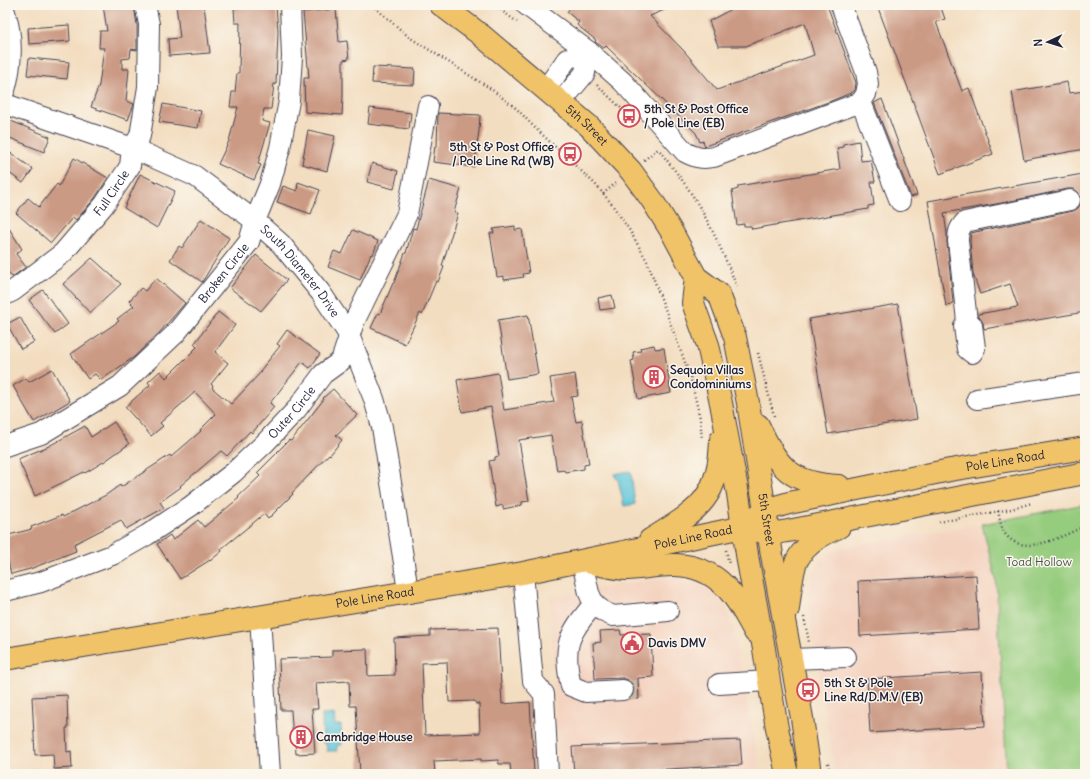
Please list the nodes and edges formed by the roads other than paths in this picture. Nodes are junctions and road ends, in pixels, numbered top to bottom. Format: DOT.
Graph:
graph roads {
  1 [pos="145,5"];
  2 [pos="290,5"];
  3 [pos="442,5"];
  4 [pos="526,5"];
  5 [pos="841,5"];
  6 [pos="5,12"];
  7 [pos="588,51"];
  8 [pos="5,90"];
  9 [pos="554,96"];
  10 [pos="861,102"];
  11 [pos="5,104"];
  12 [pos="428,106"];
  13 [pos="132,148"];
  14 [pos="1070,200"];
  15 [pos="900,201"];
  16 [pos="255,221"];
  17 [pos="696,278"];
  18 [pos="5,295"];
  19 [pos="967,321"];
  20 [pos="349,334"];
  21 [pos="1085,383"];
  22 [pos="977,399"];
  23 [pos="721,403"];
  24 [pos="748,403"];
  25 [pos="5,446"];
  26 [pos="1085,448"];
  27 [pos="986,464"];
  28 [pos="1085,473"];
  29 [pos="862,487"];
  30 [pos="899,509"];
  31 [pos="765,510"];
  32 [pos="869,515"];
  33 [pos="742,527"];
  34 [pos="769,534"];
  35 [pos="637,548"];
  36 [pos="582,562"];
  37 [pos="523,573"];
  38 [pos="5,591"];
  39 [pos="408,593"];
  40 [pos="594,604"];
  41 [pos="668,611"];
  42 [pos="260,617"];
  43 [pos="786,632"];
  44 [pos="764,649"];
  45 [pos="846,657"];
  46 [pos="5,659"];
  47 [pos="801,659"];
  48 [pos="769,681"];
  49 [pos="719,684"];
  50 [pos="623,690"];
  51 [pos="270,774"];
  52 [pos="548,774"];
  53 [pos="788,774"];
  54 [pos="808,774"];
  1 -- 13 [label="street, Full Circle"];
  2 -- 16 [label="street, Broken Circle"];
  3 -- 9 [label="main road, 5th Street"];
  4 -- 7 [label="street"];
  5 -- 10 [label="street"];
  6 -- 8 [label="street"];
  7 -- 9 [label="street"];
  7 -- 10 [label="street"];
  9 -- 17 [label="main road, 5th Street"];
  10 -- 15 [label="street"];
  11 -- 13 [label="street, South Diameter Drive"];
  12 -- 20 [label="street, Outer Circle"];
  13 -- 16 [label="street, South Diameter Drive"];
  13 -- 18 [label="street, Full Circle"];
  14 -- 19 [label="street"];
  16 -- 20 [label="street, South Diameter Drive"];
  16 -- 25 [label="street, Broken Circle"];
  17 -- 23 [label="main road, 5th Street"];
  17 -- 24 [label="main road, 5th Street"];
  20 -- 38 [label="street, Outer Circle"];
  20 -- 39 [label="street, South Diameter Drive"];
  21 -- 22 [label="street"];
  23 -- 33 [label="main road, 5th Street"];
  23 -- 35 [label="main road"];
  24 -- 29 [label="main road"];
  24 -- 31 [label="main road, 5th Street"];
  26 -- 27 [label="main road, Pole Line Road"];
  27 -- 29 [label="main road, Pole Line Road"];
  27 -- 30 [label="main road"];
  28 -- 30 [label="main road, Pole Line Road"];
  29 -- 31 [label="main road, Pole Line Road"];
  30 -- 32 [label="main road, Pole Line Road"];
  31 -- 33 [label="main road, Pole Line Road"];
  31 -- 34 [label="main road, 5th Street"];
  32 -- 34 [label="main road, Pole Line Road"];
  32 -- 43 [label="main road"];
  33 -- 34 [label="main road, Pole Line Road"];
  33 -- 35 [label="main road, Pole Line Road"];
  33 -- 44 [label="main road, 5th Street"];
  34 -- 43 [label="main road, 5th Street"];
  35 -- 36 [label="main road, Pole Line Road"];
  36 -- 37 [label="main road, Pole Line Road"];
  36 -- 40 [label="street"];
  36 -- 44 [label="main road"];
  37 -- 39 [label="main road, Pole Line Road"];
  37 -- 52 [label="street"];
  39 -- 42 [label="main road, Pole Line Road"];
  40 -- 41 [label="street"];
  40 -- 50 [label="street"];
  42 -- 46 [label="main road, Pole Line Road"];
  42 -- 51 [label="street"];
  43 -- 47 [label="main road, 5th Street"];
  44 -- 48 [label="main road, 5th Street"];
  45 -- 47 [label="street"];
  47 -- 54 [label="main road, 5th Street"];
  48 -- 49 [label="street"];
  48 -- 53 [label="main road, 5th Street"];
}
